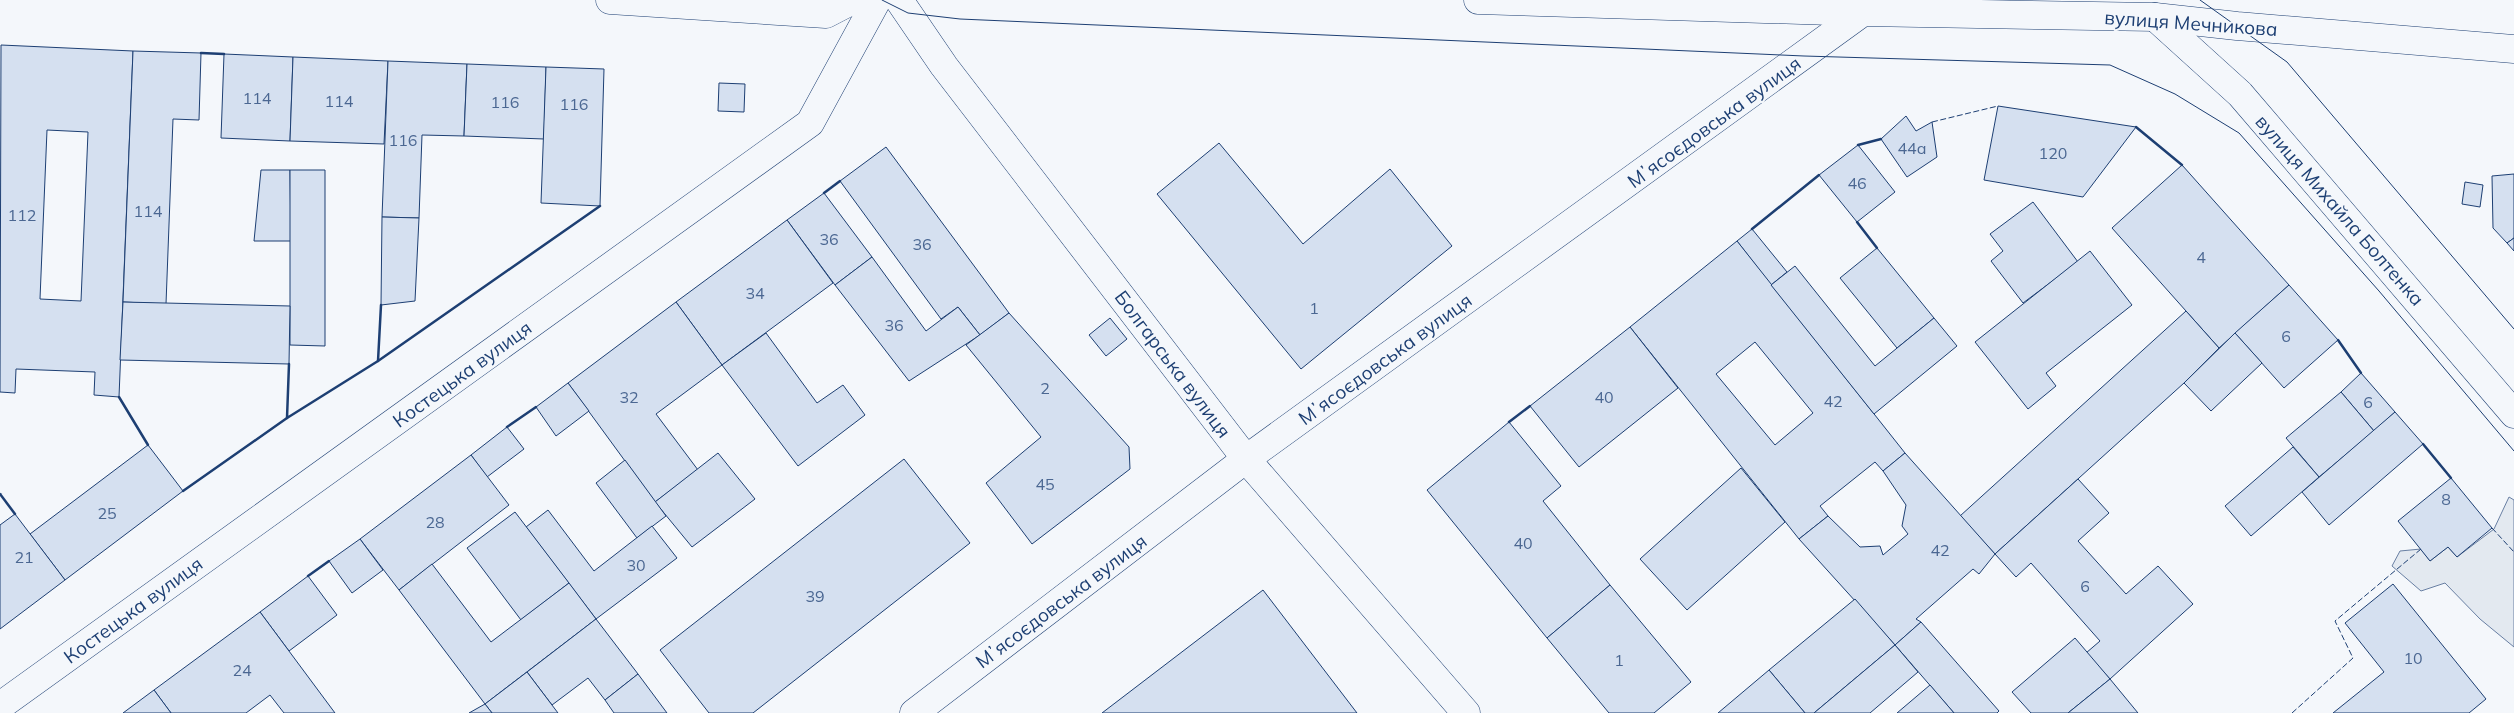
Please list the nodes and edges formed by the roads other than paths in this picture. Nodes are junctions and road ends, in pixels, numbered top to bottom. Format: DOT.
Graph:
graph roads {
  1 [pos="610,0"];
  2 [pos="853,0"];
  3 [pos="877,0"];
  4 [pos="899,0"];
  5 [pos="1478,0"];
  6 [pos="1863,12"];
  7 [pos="2155,17"];
  8 [pos="2514,49"];
  9 [pos="2514,414"];
  10 [pos="1246,459"];
  11 [pos="0,706"];
  12 [pos="914,713"];
  13 [pos="1466,713"];
  1 -- 2 [label="street"];
  3 -- 11 [label="street, Костецька вулиця"];
  4 -- 10 [label="street, Болгарська вулиця"];
  5 -- 6 [label="street, вулиця Мечникова"];
  6 -- 7 [label="street, вулиця Мечникова"];
  6 -- 10 [label="street, Мʼясоєдовська вулиця"];
  7 -- 8 [label="street, вулиця Мечникова"];
  7 -- 9 [label="street, вулиця Михайла Болтенка"];
  10 -- 12 [label="street, Мʼясоєдовська вулиця"];
  10 -- 13 [label="street, Болгарська вулиця"];
}
